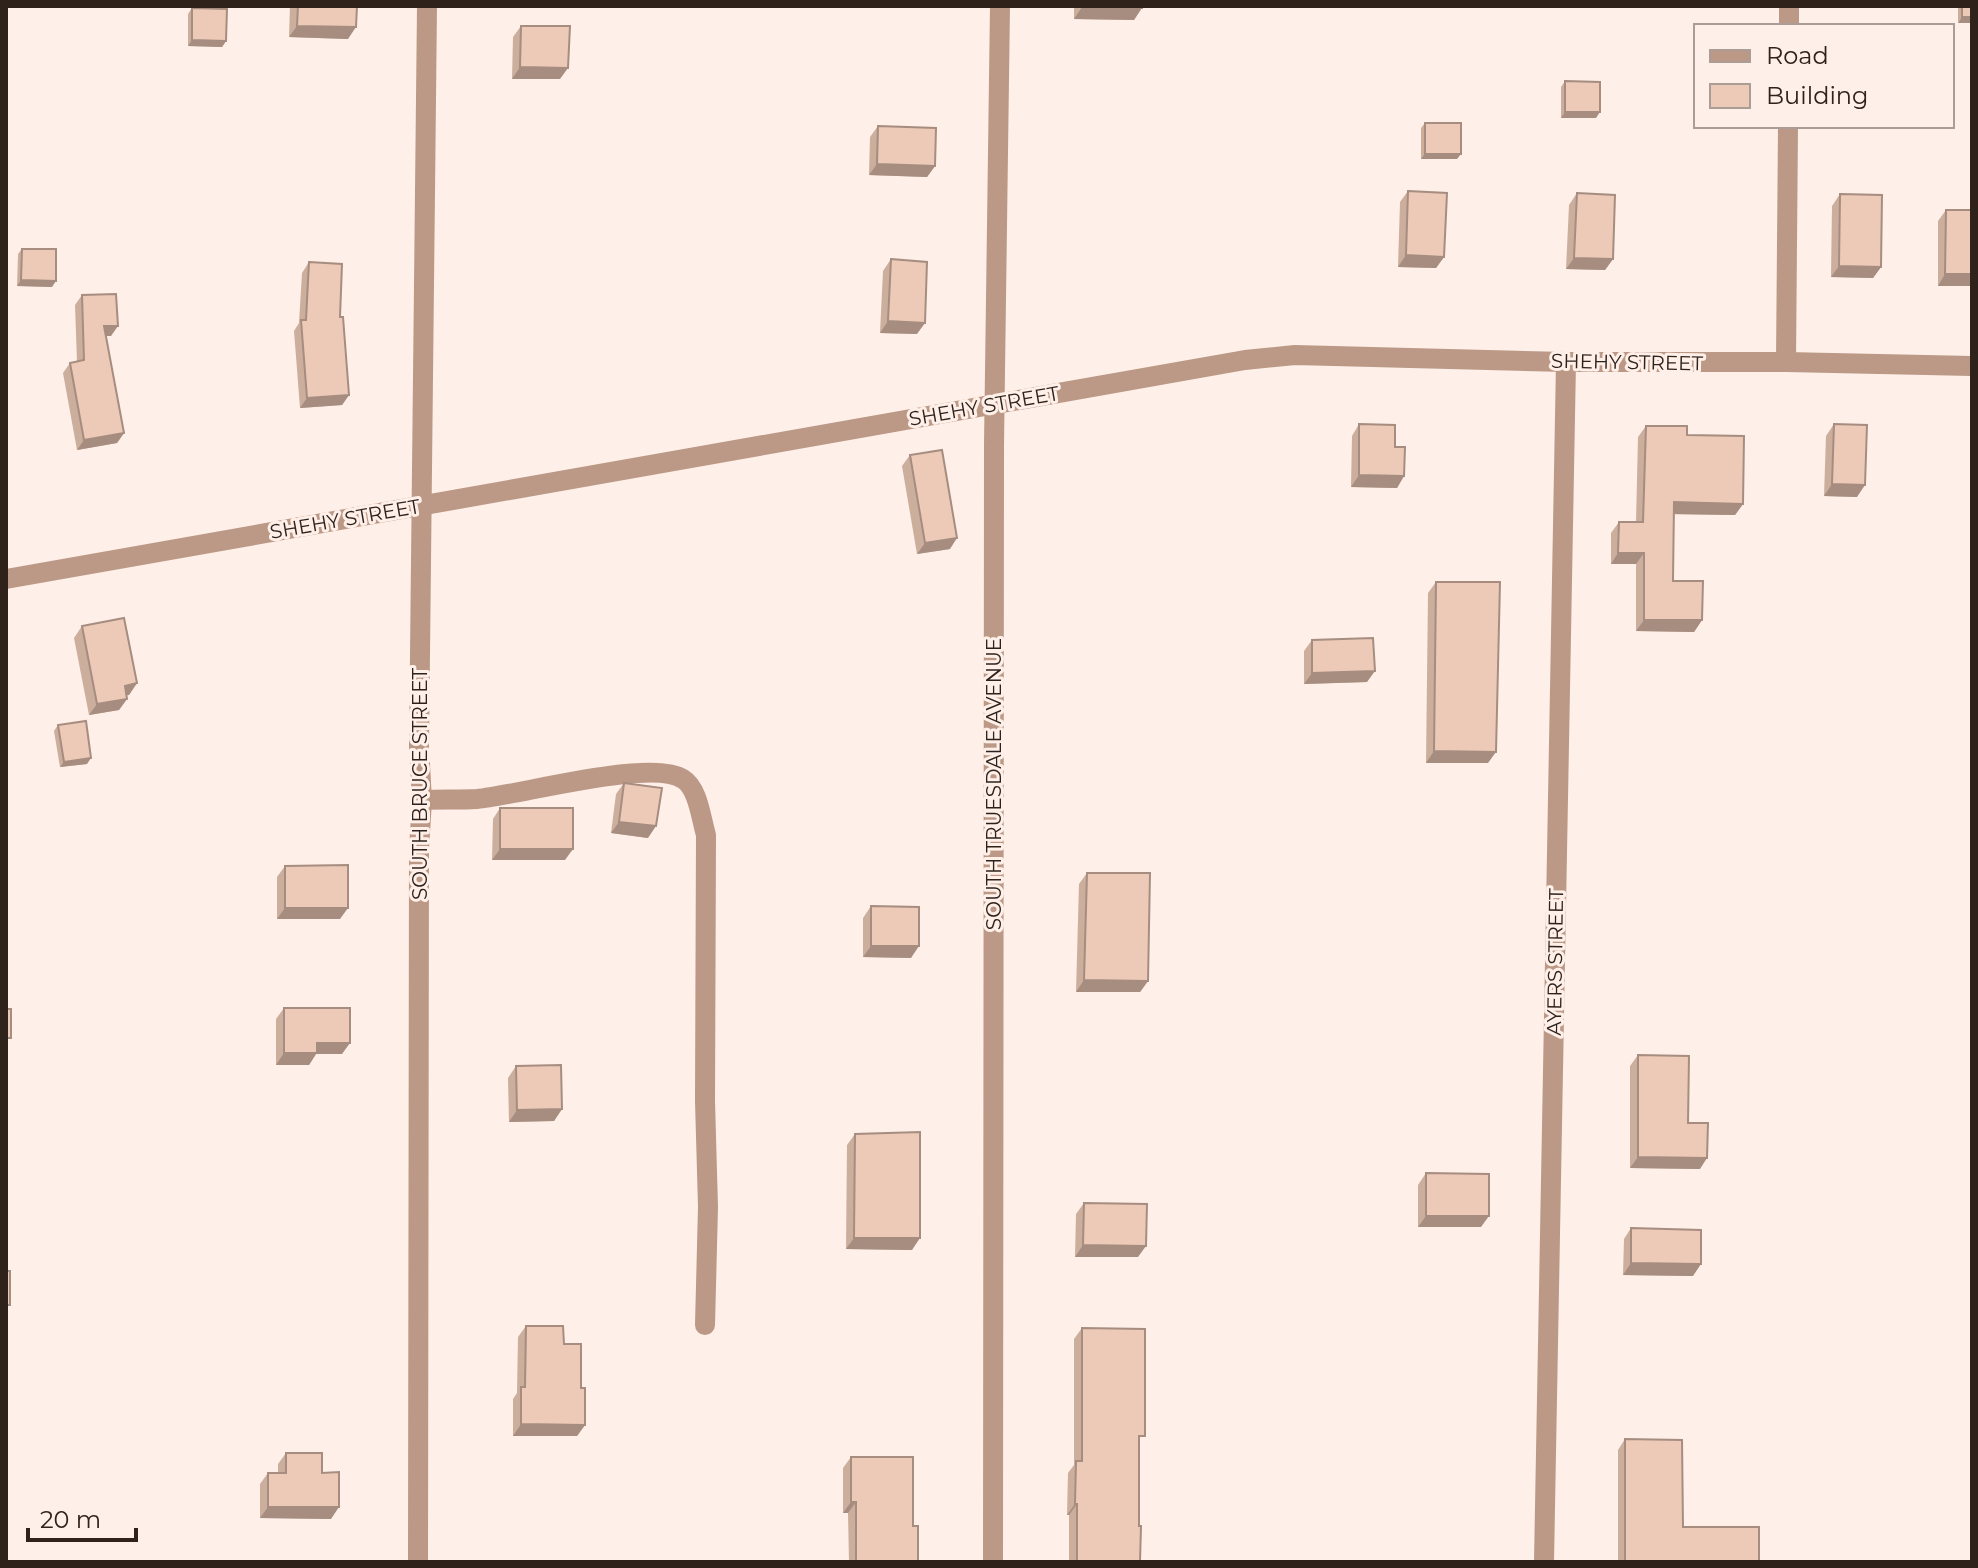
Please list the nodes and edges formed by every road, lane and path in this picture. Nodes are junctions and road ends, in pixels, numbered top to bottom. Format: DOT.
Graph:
graph roads {
  1 [pos="427,6"];
  2 [pos="1000,6"];
  3 [pos="1788,128"];
  4 [pos="1566,362"];
  5 [pos="1786,362"];
  6 [pos="1972,366"];
  7 [pos="994,404"];
  8 [pos="421,505"];
  9 [pos="6,579"];
  10 [pos="422,800"];
  11 [pos="705,1325"];
  12 [pos="418,1562"];
  13 [pos="993,1562"];
  14 [pos="1544,1562"];
  1 -- 8 [label="street, SOUTH BRUCE STREET"];
  2 -- 7 [label="street, SOUTH TRUESDALE AVENUE"];
  3 -- 5 [label="street"];
  4 -- 5 [label="street, SHEHY STREET"];
  4 -- 7 [label="street, SHEHY STREET"];
  4 -- 14 [label="street, AYERS STREET"];
  5 -- 6 [label="street, SHEHY STREET"];
  7 -- 8 [label="street, SHEHY STREET"];
  7 -- 13 [label="street, SOUTH TRUESDALE AVENUE"];
  8 -- 9 [label="street, SHEHY STREET"];
  8 -- 10 [label="street, SOUTH BRUCE STREET"];
  10 -- 11 [label="street"];
  10 -- 12 [label="street, SOUTH BRUCE STREET"];
}
